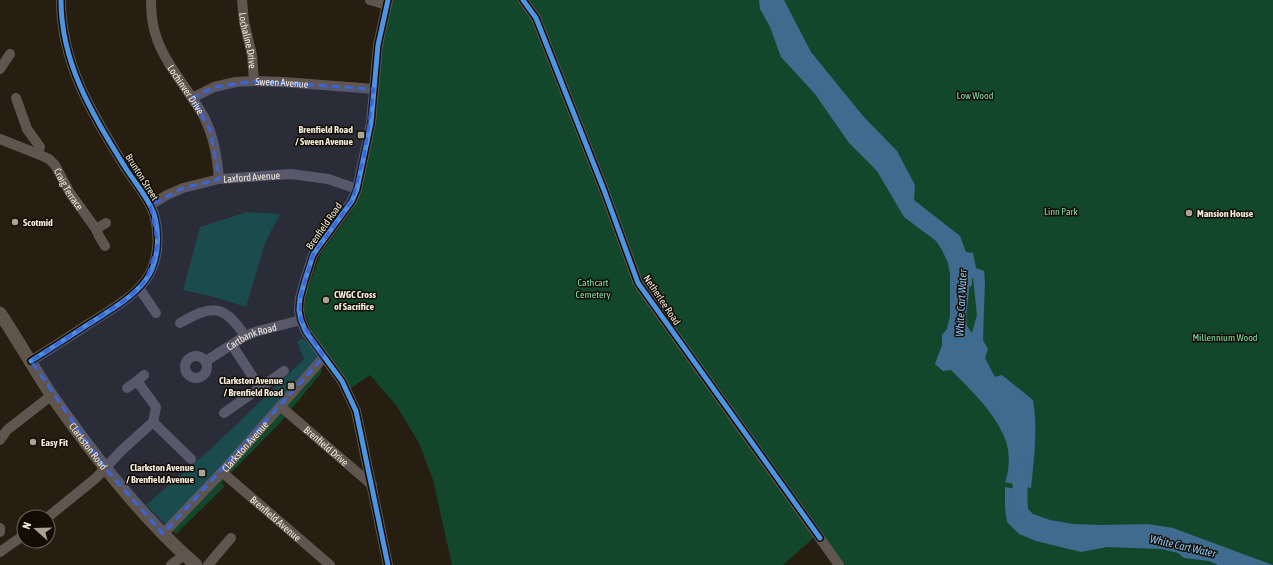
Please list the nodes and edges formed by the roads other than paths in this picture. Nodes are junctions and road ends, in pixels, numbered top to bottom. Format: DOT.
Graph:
graph roads {
  1 [pos="61,0"];
  2 [pos="151,0"];
  3 [pos="242,0"];
  4 [pos="370,0"];
  5 [pos="523,0"];
  6 [pos="387,2"];
  7 [pos="10,54"];
  8 [pos="0,69"];
  9 [pos="254,81"];
  10 [pos="374,89"];
  11 [pos="16,98"];
  12 [pos="192,98"];
  13 [pos="0,139"];
  14 [pos="38,154"];
  15 [pos="219,179"];
  16 [pos="357,189"];
  17 [pos="150,205"];
  18 [pos="106,223"];
  19 [pos="96,229"];
  20 [pos="105,246"];
  21 [pos="139,288"];
  22 [pos="0,313"];
  23 [pos="156,313"];
  24 [pos="301,320"];
  25 [pos="180,323"];
  26 [pos="245,336"];
  27 [pos="232,345"];
  28 [pos="324,357"];
  29 [pos="206,361"];
  30 [pos="31,362"];
  31 [pos="284,371"];
  32 [pos="127,388"];
  33 [pos="260,388"];
  34 [pos="52,395"];
  35 [pos="280,406"];
  36 [pos="224,413"];
  37 [pos="153,422"];
  38 [pos="0,440"];
  39 [pos="191,459"];
  40 [pos="105,468"];
  41 [pos="222,472"];
  42 [pos="372,485"];
  43 [pos="56,510"];
  44 [pos="0,528"];
  45 [pos="0,532"];
  46 [pos="163,534"];
  47 [pos="231,538"];
  48 [pos="16,541"];
  49 [pos="0,552"];
  50 [pos="184,555"];
  51 [pos="171,565"];
  52 [pos="196,565"];
  53 [pos="208,565"];
  54 [pos="330,565"];
  55 [pos="388,565"];
  56 [pos="839,565"];
  1 -- 17 [label="street, Brunton Street"];
  2 -- 12 [label="street, Lochinver Drive"];
  3 -- 9 [label="street, Lochaline Drive"];
  4 -- 6 [label="street"];
  5 -- 56 [label="street, Netherlee Road"];
  6 -- 10 [label="street, Brenfield Road"];
  7 -- 8 [label="street"];
  9 -- 10 [label="street, Sween Avenue"];
  9 -- 12 [label="street, Sween Avenue"];
  10 -- 16 [label="street, Brenfield Road"];
  11 -- 14 [label="street"];
  12 -- 15 [label="street, Lochinver Drive"];
  13 -- 14 [label="street, Craig Terrace"];
  14 -- 19 [label="street, Craig Terrace"];
  15 -- 16 [label="street, Laxford Avenue"];
  15 -- 17 [label="street, Laxford Avenue"];
  16 -- 24 [label="street, Brenfield Road"];
  17 -- 21 [label="street, Brunton Street"];
  18 -- 19 [label="street"];
  19 -- 20 [label="street, Craig Terrace"];
  21 -- 23 [label="street"];
  21 -- 30 [label="street, Brunton Street"];
  22 -- 30 [label="main road, Clarkston Road"];
  24 -- 26 [label="street, Cartbank Road"];
  24 -- 28 [label="street, Brenfield Road"];
  25 -- 26 [label="street"];
  26 -- 27 [label="street, Cartbank Road"];
  27 -- 29 [label="street, Cartbank Road"];
  27 -- 33 [label="street"];
  28 -- 35 [label="street, Clarkston Avenue"];
  28 -- 42 [label="street, Brenfield Road"];
  30 -- 34 [label="main road, Clarkston Road"];
  31 -- 33 [label="street"];
  32 -- 37 [label="street"];
  33 -- 36 [label="street"];
  34 -- 38 [label="street"];
  34 -- 40 [label="main road, Clarkston Road"];
  35 -- 41 [label="street, Clarkston Avenue"];
  35 -- 42 [label="street, Brenfield Drive"];
  37 -- 39 [label="street"];
  37 -- 40 [label="street"];
  40 -- 43 [label="street"];
  40 -- 46 [label="main road, Clarkston Road"];
  41 -- 46 [label="street, Clarkston Avenue"];
  41 -- 54 [label="street, Brenfield Avenue"];
  42 -- 55 [label="street, Brenfield Road"];
  44 -- 45 [label="street"];
  46 -- 50 [label="main road, Clarkston Road"];
  47 -- 53 [label="street"];
  48 -- 49 [label="street"];
  50 -- 51 [label="street"];
  50 -- 52 [label="main road, Clarkston Road"];
}
